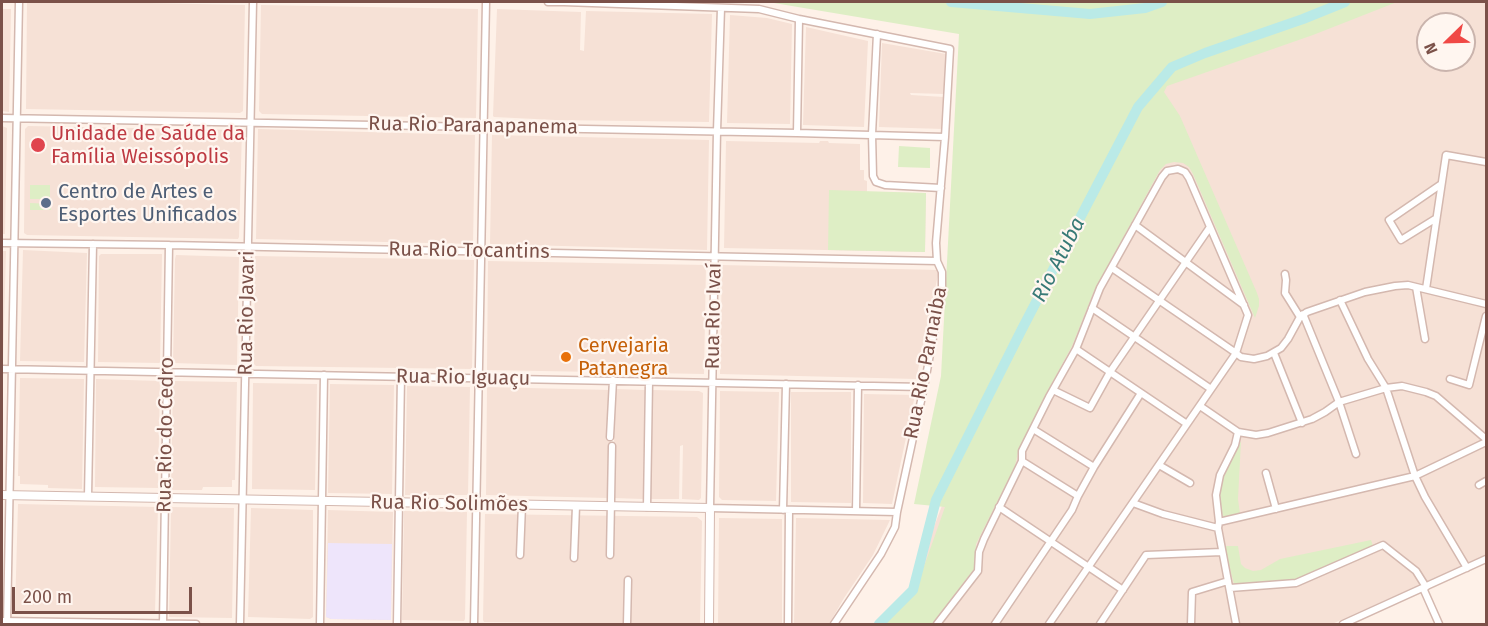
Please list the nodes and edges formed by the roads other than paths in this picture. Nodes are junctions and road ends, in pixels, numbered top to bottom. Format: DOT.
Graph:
graph roads {
  1 [pos="19,2"];
  2 [pos="253,2"];
  3 [pos="486,2"];
  4 [pos="548,2"];
  5 [pos="564,2"];
  6 [pos="721,8"];
  7 [pos="799,19"];
  8 [pos="877,34"];
  9 [pos="2,118"];
  10 [pos="17,118"];
  11 [pos="250,122"];
  12 [pos="484,127"];
  13 [pos="717,131"];
  14 [pos="797,133"];
  15 [pos="873,134"];
  16 [pos="945,137"];
  17 [pos="1486,162"];
  18 [pos="1440,185"];
  19 [pos="941,188"];
  20 [pos="1435,219"];
  21 [pos="1135,225"];
  22 [pos="1210,227"];
  23 [pos="2,243"];
  24 [pos="14,243"];
  25 [pos="93,244"];
  26 [pos="169,245"];
  27 [pos="248,247"];
  28 [pos="482,252"];
  29 [pos="715,256"];
  30 [pos="937,261"];
  31 [pos="1186,262"];
  32 [pos="1112,267"];
  33 [pos="1285,274"];
  34 [pos="1416,286"];
  35 [pos="1426,289"];
  36 [pos="1340,300"];
  37 [pos="1160,301"];
  38 [pos="1486,304"];
  39 [pos="1244,305"];
  40 [pos="1092,308"];
  41 [pos="1302,316"];
  42 [pos="1486,316"];
  43 [pos="1134,336"];
  44 [pos="1425,339"];
  45 [pos="1076,349"];
  46 [pos="1236,353"];
  47 [pos="1274,353"];
  48 [pos="2,369"];
  49 [pos="12,369"];
  50 [pos="90,370"];
  51 [pos="168,372"];
  52 [pos="1110,372"];
  53 [pos="245,373"];
  54 [pos="324,375"];
  55 [pos="401,376"];
  56 [pos="480,378"];
  57 [pos="1450,379"];
  58 [pos="613,380"];
  59 [pos="649,381"];
  60 [pos="713,382"];
  61 [pos="786,384"];
  62 [pos="858,385"];
  63 [pos="924,387"];
  64 [pos="1386,388"];
  65 [pos="1211,389"];
  66 [pos="1053,390"];
  67 [pos="1141,393"];
  68 [pos="1339,402"];
  69 [pos="1200,406"];
  70 [pos="1302,423"];
  71 [pos="1187,424"];
  72 [pos="1033,429"];
  73 [pos="1238,432"];
  74 [pos="610,437"];
  75 [pos="1486,441"];
  76 [pos="612,446"];
  77 [pos="1356,454"];
  78 [pos="1022,461"];
  79 [pos="1159,465"];
  80 [pos="1094,467"];
  81 [pos="1266,473"];
  82 [pos="1416,476"];
  83 [pos="1486,481"];
  84 [pos="1190,483"];
  85 [pos="1479,485"];
  86 [pos="6,495"];
  87 [pos="88,496"];
  88 [pos="1078,496"];
  89 [pos="164,498"];
  90 [pos="243,500"];
  91 [pos="321,501"];
  92 [pos="399,502"];
  93 [pos="1133,503"];
  94 [pos="477,504"];
  95 [pos="522,505"];
  96 [pos="576,506"];
  97 [pos="610,507"];
  98 [pos="647,507"];
  99 [pos="999,507"];
  100 [pos="710,508"];
  101 [pos="1276,509"];
  102 [pos="786,510"];
  103 [pos="856,511"];
  104 [pos="897,512"];
  105 [pos="1218,525"];
  106 [pos="1052,542"];
  107 [pos="1222,552"];
  108 [pos="520,555"];
  109 [pos="610,555"];
  110 [pos="574,558"];
  111 [pos="1486,561"];
  112 [pos="1088,567"];
  113 [pos="1467,568"];
  114 [pos="627,580"];
  115 [pos="1229,585"];
  116 [pos="1424,587"];
  117 [pos="1123,590"];
  118 [pos="1361,617"];
  119 [pos="5,622"];
  120 [pos="163,624"];
  121 [pos="196,624"];
  122 [pos="240,624"];
  123 [pos="320,624"];
  124 [pos="397,624"];
  125 [pos="474,624"];
  126 [pos="627,624"];
  127 [pos="709,624"];
  128 [pos="788,624"];
  129 [pos="834,624"];
  130 [pos="937,624"];
  131 [pos="995,624"];
  132 [pos="1048,624"];
  133 [pos="1100,624"];
  134 [pos="1191,624"];
  135 [pos="1236,624"];
  136 [pos="1343,624"];
  137 [pos="1364,624"];
  138 [pos="1439,624"];
  1 -- 10 [label="street"];
  2 -- 11 [label="street, Rua Rio Javari"];
  3 -- 12 [label="street"];
  4 -- 5 [label="street"];
  5 -- 6 [label="street"];
  6 -- 7 [label="street"];
  6 -- 13 [label="street, Rua Rio Ivaí"];
  7 -- 8 [label="street"];
  7 -- 14 [label="street"];
  8 -- 15 [label="street"];
  8 -- 16 [label="street, Rua Rio Parnaíba"];
  9 -- 10 [label="street, Rua Rio Paranapanema"];
  10 -- 11 [label="street, Rua Rio Paranapanema"];
  10 -- 24 [label="street"];
  11 -- 12 [label="street, Rua Rio Paranapanema"];
  11 -- 27 [label="street, Rua Rio Javari"];
  12 -- 13 [label="street, Rua Rio Paranapanema"];
  12 -- 28 [label="street"];
  13 -- 14 [label="street, Rua Rio Paranapanema"];
  13 -- 29 [label="street, Rua Rio Ivaí"];
  14 -- 15 [label="street, Rua Rio Paranapanema"];
  15 -- 16 [label="street, Rua Rio Paranapanema"];
  15 -- 19 [label="street"];
  16 -- 19 [label="street, Rua Rio Parnaíba"];
  17 -- 18 [label="street"];
  18 -- 20 [label="street"];
  18 -- 20 [label="street"];
  19 -- 30 [label="street, Rua Rio Parnaíba"];
  20 -- 35 [label="street"];
  21 -- 22 [label="street"];
  21 -- 31 [label="street"];
  21 -- 32 [label="street"];
  22 -- 31 [label="street"];
  22 -- 39 [label="street"];
  23 -- 24 [label="street, Rua Rio Tocantins"];
  24 -- 25 [label="street, Rua Rio Tocantins"];
  24 -- 49 [label="street"];
  25 -- 26 [label="street, Rua Rio Tocantins"];
  25 -- 50 [label="street"];
  26 -- 27 [label="street, Rua Rio Tocantins"];
  26 -- 51 [label="street, Rua Rio do Cedro"];
  27 -- 28 [label="street, Rua Rio Tocantins"];
  27 -- 53 [label="street, Rua Rio Javari"];
  28 -- 29 [label="street, Rua Rio Tocantins"];
  28 -- 56 [label="street"];
  29 -- 30 [label="street, Rua Rio Tocantins"];
  29 -- 60 [label="street, Rua Rio Ivaí"];
  30 -- 63 [label="street, Rua Rio Parnaíba"];
  31 -- 37 [label="street"];
  31 -- 39 [label="street"];
  32 -- 37 [label="street"];
  32 -- 40 [label="street"];
  33 -- 41 [label="street"];
  34 -- 35 [label="street"];
  34 -- 36 [label="street"];
  34 -- 44 [label="street"];
  35 -- 38 [label="street"];
  36 -- 41 [label="street"];
  36 -- 64 [label="street"];
  37 -- 43 [label="street"];
  37 -- 46 [label="street"];
  39 -- 46 [label="street"];
  40 -- 43 [label="street"];
  40 -- 45 [label="street"];
  41 -- 47 [label="street"];
  41 -- 68 [label="street"];
  42 -- 57 [label="street"];
  43 -- 52 [label="street"];
  43 -- 65 [label="street"];
  45 -- 52 [label="street"];
  45 -- 66 [label="street"];
  46 -- 47 [label="street"];
  46 -- 65 [label="street"];
  47 -- 70 [label="street"];
  48 -- 49 [label="street, Rua Rio Iguaçu"];
  49 -- 50 [label="street, Rua Rio Iguaçu"];
  49 -- 86 [label="street"];
  50 -- 51 [label="street, Rua Rio Iguaçu"];
  50 -- 87 [label="street"];
  51 -- 53 [label="street, Rua Rio Iguaçu"];
  51 -- 89 [label="street, Rua Rio do Cedro"];
  52 -- 66 [label="street"];
  52 -- 67 [label="street"];
  53 -- 54 [label="street, Rua Rio Iguaçu"];
  53 -- 90 [label="street, Rua Rio Javari"];
  54 -- 55 [label="street, Rua Rio Iguaçu"];
  54 -- 91 [label="street"];
  55 -- 56 [label="street, Rua Rio Iguaçu"];
  55 -- 92 [label="street"];
  56 -- 58 [label="street, Rua Rio Iguaçu"];
  56 -- 94 [label="street"];
  58 -- 59 [label="street, Rua Rio Iguaçu"];
  58 -- 74 [label="street"];
  59 -- 60 [label="street, Rua Rio Iguaçu"];
  59 -- 98 [label="street"];
  60 -- 61 [label="street, Rua Rio Iguaçu"];
  60 -- 100 [label="street, Rua Rio Ivaí"];
  61 -- 62 [label="street, Rua Rio Iguaçu"];
  61 -- 102 [label="street"];
  62 -- 63 [label="street, Rua Rio Iguaçu"];
  62 -- 103 [label="street"];
  63 -- 104 [label="street, Rua Rio Parnaíba"];
  64 -- 68 [label="street"];
  64 -- 75 [label="street"];
  64 -- 82 [label="street"];
  65 -- 69 [label="street"];
  66 -- 72 [label="street"];
  67 -- 71 [label="street"];
  67 -- 80 [label="street"];
  68 -- 70 [label="street"];
  68 -- 77 [label="street"];
  69 -- 71 [label="street"];
  69 -- 73 [label="street"];
  70 -- 73 [label="street"];
  71 -- 79 [label="street"];
  72 -- 78 [label="street"];
  72 -- 80 [label="street"];
  73 -- 105 [label="street"];
  75 -- 82 [label="street"];
  76 -- 97 [label="street"];
  78 -- 88 [label="street"];
  78 -- 99 [label="street"];
  79 -- 84 [label="street"];
  79 -- 93 [label="street"];
  80 -- 88 [label="street"];
  81 -- 101 [label="street"];
  82 -- 101 [label="street"];
  82 -- 113 [label="street"];
  83 -- 85 [label="street"];
  86 -- 87 [label="street, Rua Rio Solimões"];
  86 -- 119 [label="street"];
  87 -- 89 [label="street, Rua Rio Solimões"];
  88 -- 106 [label="street"];
  89 -- 90 [label="street, Rua Rio Solimões"];
  89 -- 120 [label="street, Rua Rio do Cedro"];
  90 -- 91 [label="street, Rua Rio Solimões"];
  90 -- 122 [label="street, Rua Rio Javari"];
  91 -- 92 [label="street, Rua Rio Solimões"];
  91 -- 123 [label="street"];
  92 -- 94 [label="street, Rua Rio Solimões"];
  92 -- 124 [label="street"];
  93 -- 105 [label="street"];
  93 -- 112 [label="street"];
  94 -- 95 [label="street, Rua Rio Solimões"];
  94 -- 125 [label="street"];
  95 -- 96 [label="street, Rua Rio Solimões"];
  95 -- 108 [label="street"];
  96 -- 97 [label="street, Rua Rio Solimões"];
  96 -- 110 [label="street"];
  97 -- 98 [label="street, Rua Rio Solimões"];
  97 -- 109 [label="street"];
  98 -- 100 [label="street, Rua Rio Solimões"];
  99 -- 106 [label="street"];
  99 -- 130 [label="street"];
  100 -- 102 [label="street, Rua Rio Solimões"];
  100 -- 127 [label="street, Rua Rio Ivaí"];
  101 -- 105 [label="street"];
  102 -- 103 [label="street, Rua Rio Solimões"];
  102 -- 128 [label="street"];
  103 -- 104 [label="street, Rua Rio Solimões"];
  104 -- 129 [label="street, Rua Rio Parnaíba"];
  105 -- 107 [label="street"];
  106 -- 112 [label="street"];
  106 -- 131 [label="street"];
  107 -- 115 [label="street"];
  107 -- 117 [label="street"];
  111 -- 113 [label="street"];
  112 -- 117 [label="street"];
  112 -- 132 [label="street"];
  113 -- 116 [label="street"];
  114 -- 126 [label="street"];
  115 -- 116 [label="street"];
  115 -- 134 [label="street"];
  115 -- 135 [label="street"];
  116 -- 118 [label="street"];
  116 -- 138 [label="street"];
  117 -- 133 [label="street"];
  118 -- 136 [label="street"];
  118 -- 137 [label="street"];
  119 -- 120 [label="street"];
  120 -- 121 [label="street"];
}
